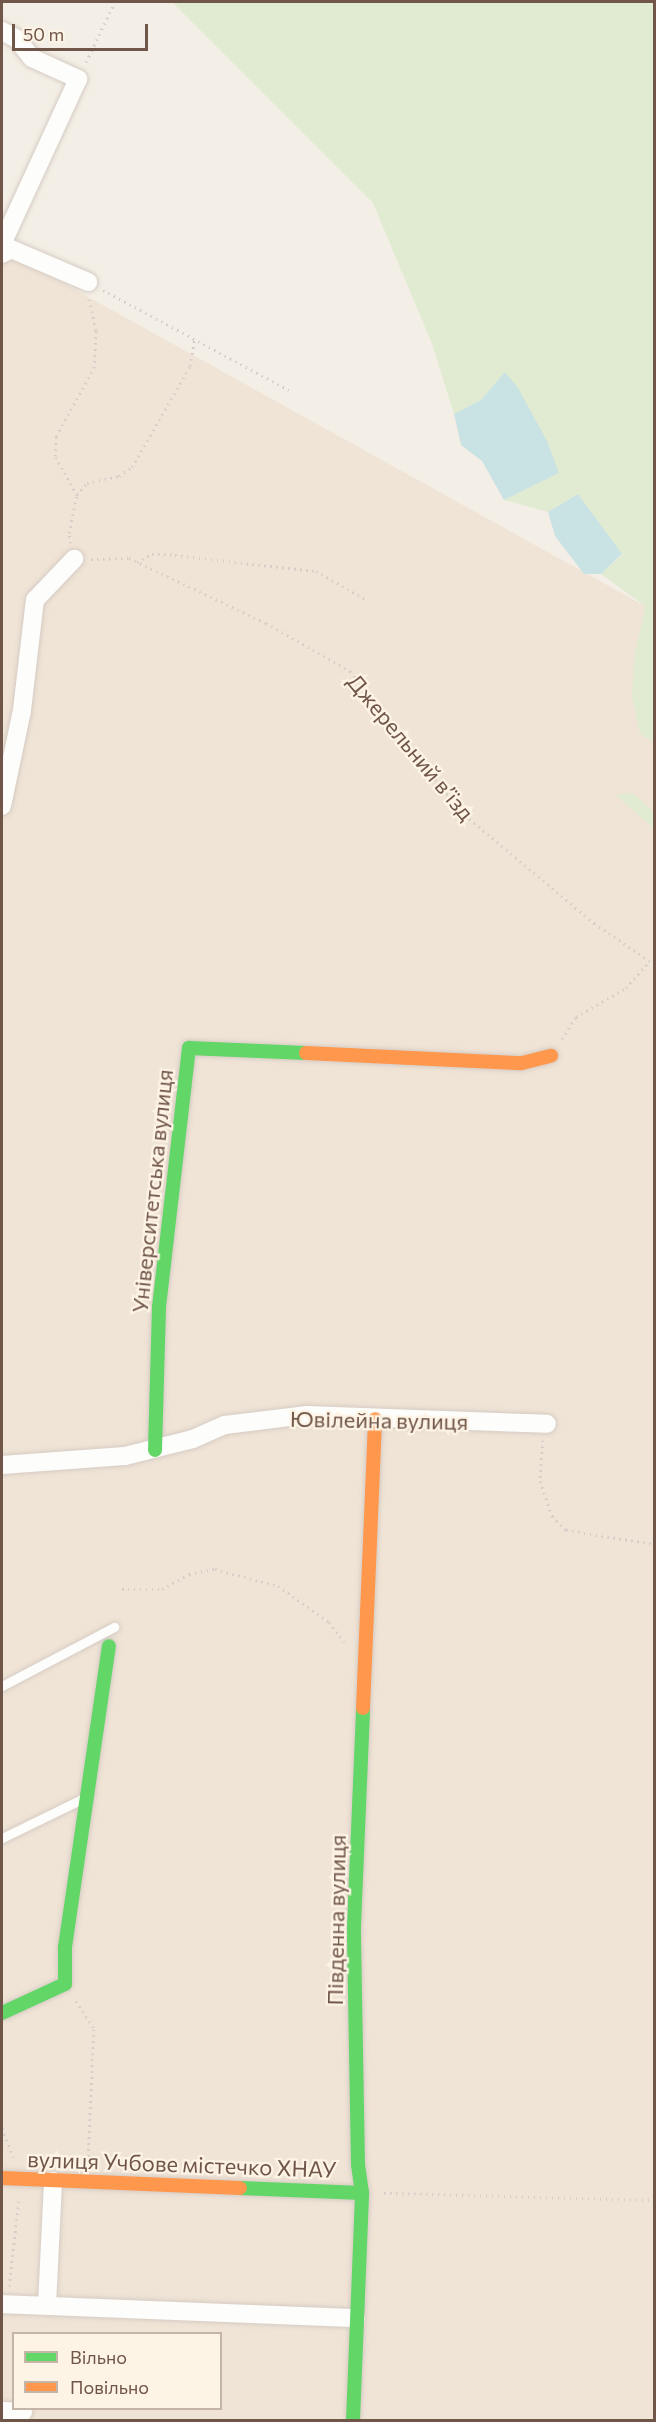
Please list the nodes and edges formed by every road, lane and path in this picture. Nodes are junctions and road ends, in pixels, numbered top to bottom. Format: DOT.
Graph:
graph roads {
  1 [pos="115,2"];
  2 [pos="2,32"];
  3 [pos="78,79"];
  4 [pos="2,244"];
  5 [pos="2,254"];
  6 [pos="88,282"];
  7 [pos="195,339"];
  8 [pos="289,390"];
  9 [pos="77,495"];
  10 [pos="74,559"];
  11 [pos="137,562"];
  12 [pos="365,599"];
  13 [pos="2,806"];
  14 [pos="649,962"];
  15 [pos="654,964"];
  16 [pos="551,1056"];
  17 [pos="375,1419"];
  18 [pos="547,1424"];
  19 [pos="155,1450"];
  20 [pos="2,1465"];
  21 [pos="654,1544"];
  22 [pos="122,1589"];
  23 [pos="114,1627"];
  24 [pos="109,1646"];
  25 [pos="365,1652"];
  26 [pos="2,1686"];
  27 [pos="89,1796"];
  28 [pos="2,1838"];
  29 [pos="65,1984"];
  30 [pos="2,2013"];
  31 [pos="2,2128"];
  32 [pos="2,2178"];
  33 [pos="21,2179"];
  34 [pos="53,2181"];
  35 [pos="87,2182"];
  36 [pos="362,2193"];
  37 [pos="654,2200"];
  38 [pos="4,2304"];
  39 [pos="47,2305"];
  40 [pos="356,2318"];
  41 [pos="2,2411"];
  42 [pos="23,2412"];
  43 [pos="353,2421"];
  1 -- 3 [label="path"];
  2 -- 3 [label="street"];
  3 -- 4 [label="street"];
  5 -- 6 [label="street"];
  6 -- 7 [label="path"];
  6 -- 9 [label="path"];
  7 -- 8 [label="path"];
  7 -- 9 [label="path"];
  9 -- 10 [label="path"];
  10 -- 11 [label="path, Джерельний в’їзд"];
  10 -- 13 [label="street"];
  11 -- 12 [label="path"];
  11 -- 14 [label="path, Джерельний в’їзд"];
  14 -- 15 [label="path, Джерельний в’їзд"];
  14 -- 16 [label="path"];
  16 -- 19 [label="street, Університетська вулиця"];
  17 -- 18 [label="street, Ювілейна вулиця"];
  17 -- 19 [label="street, Ювілейна вулиця"];
  17 -- 25 [label="street, Південна вулиця"];
  18 -- 21 [label="path"];
  19 -- 20 [label="street, Ювілейна вулиця"];
  22 -- 25 [label="path"];
  23 -- 26 [label="lane"];
  24 -- 27 [label="street"];
  25 -- 36 [label="street, Південна вулиця"];
  27 -- 28 [label="lane"];
  27 -- 29 [label="street"];
  29 -- 30 [label="street"];
  29 -- 35 [label="path"];
  31 -- 33 [label="path"];
  32 -- 33 [label="street, вулиця Учбове містечко ХНАУ"];
  33 -- 34 [label="street, вулиця Учбове містечко ХНАУ"];
  33 -- 38 [label="path"];
  34 -- 35 [label="street, вулиця Учбове містечко ХНАУ"];
  34 -- 39 [label="street"];
  35 -- 36 [label="street, вулиця Учбове містечко ХНАУ"];
  36 -- 37 [label="path"];
  36 -- 40 [label="street, Південна вулиця"];
  38 -- 39 [label="street"];
  39 -- 40 [label="street"];
  40 -- 43 [label="street, Південна вулиця"];
  41 -- 42 [label="street"];
}
